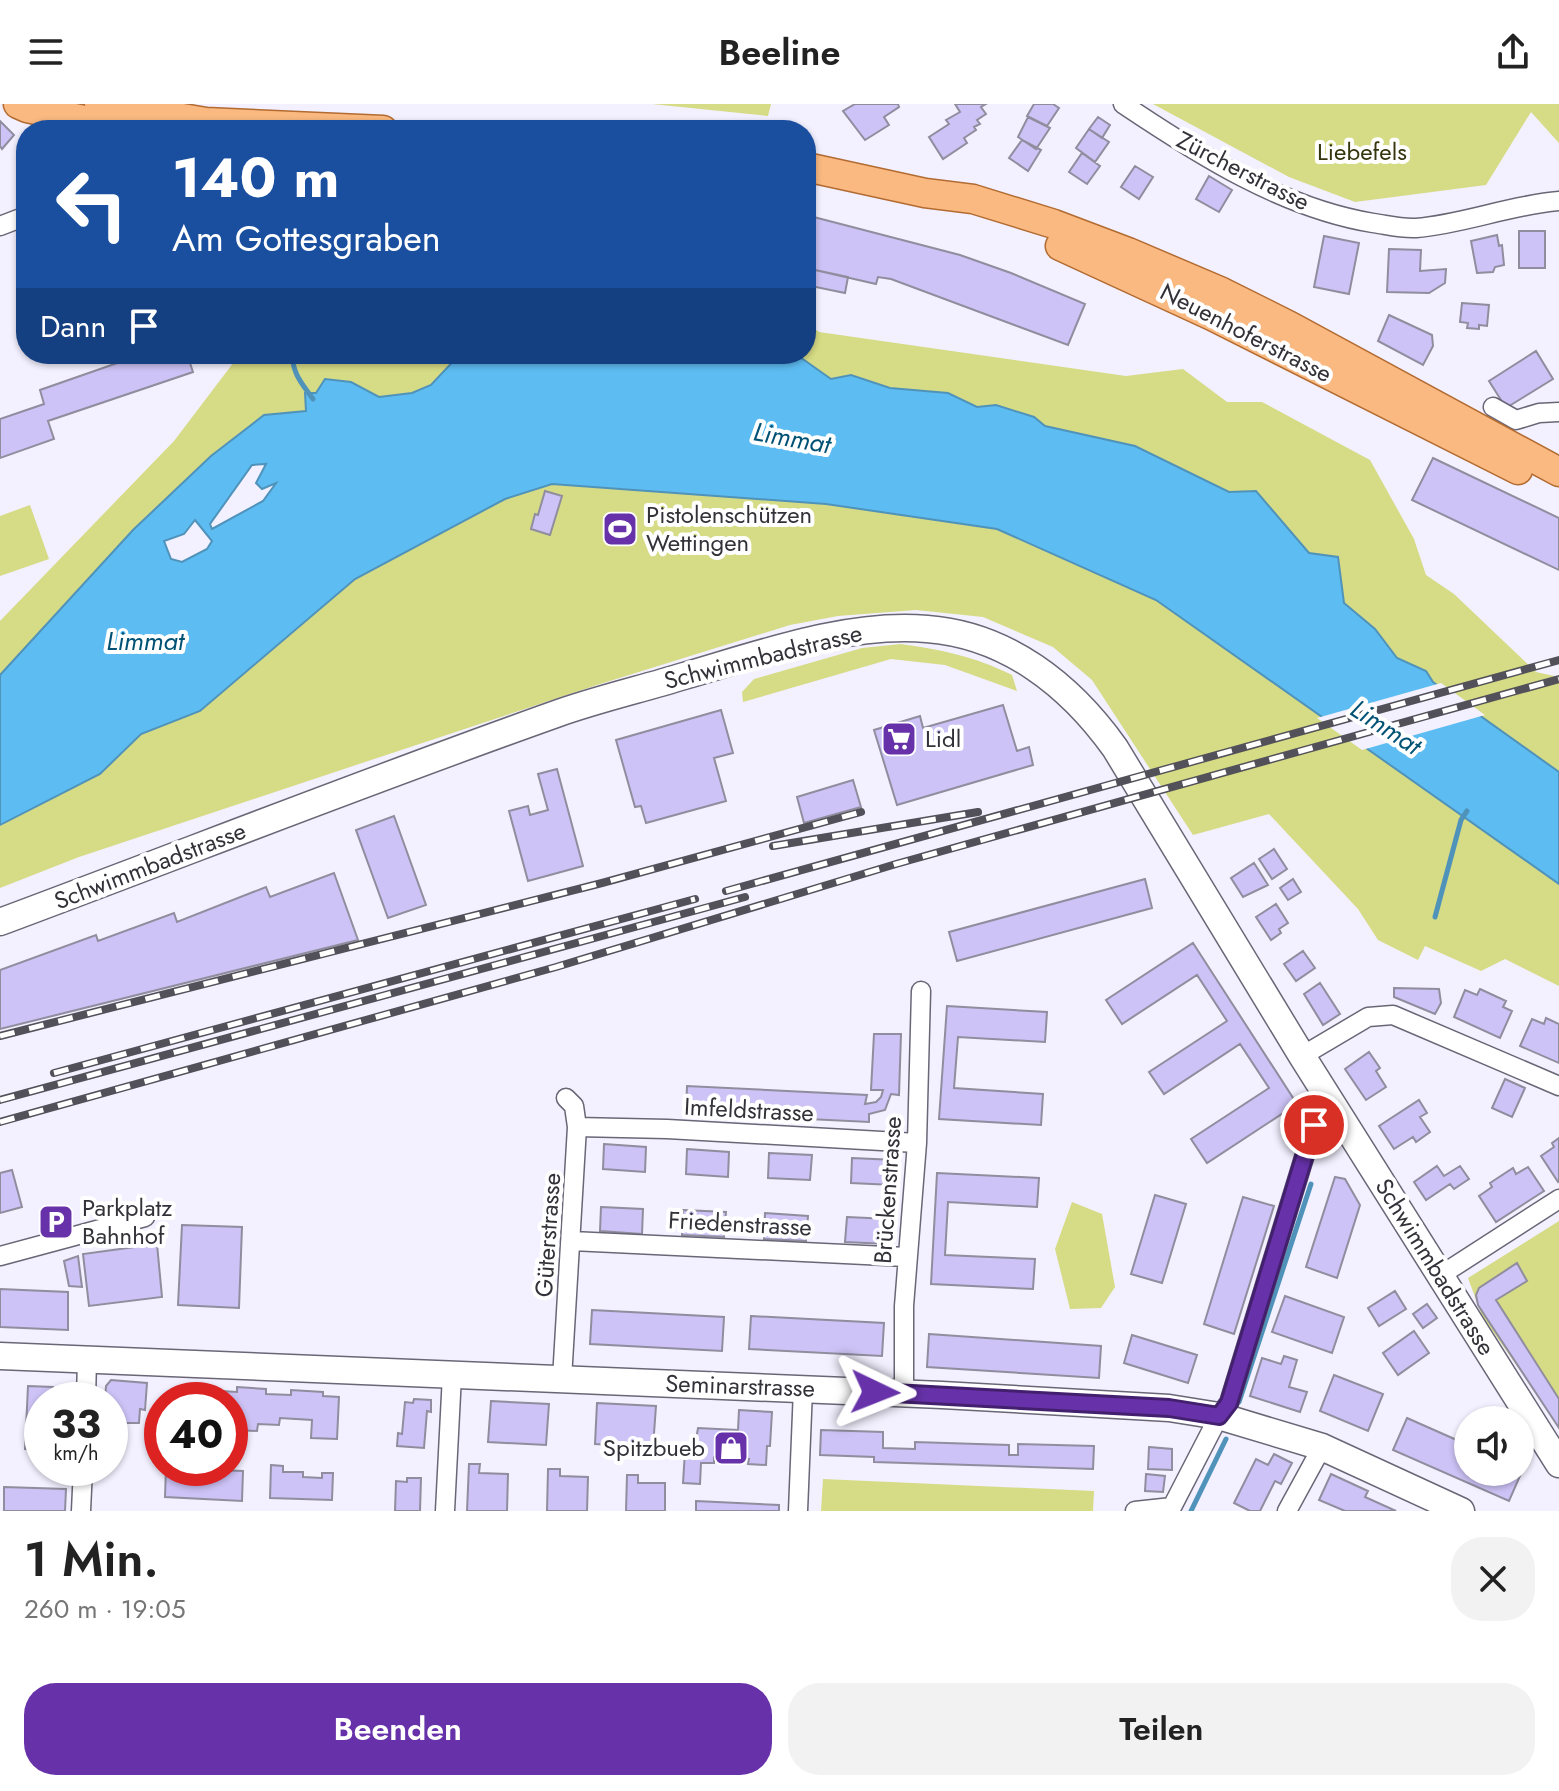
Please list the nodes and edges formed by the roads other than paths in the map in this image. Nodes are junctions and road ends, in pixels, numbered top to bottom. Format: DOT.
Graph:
graph roads {
  1 [pos="18,104"];
  2 [pos="99,104"];
  3 [pos="202,104"];
  4 [pos="1123,104"];
  5 [pos="163,117"];
  6 [pos="85,120"];
  7 [pos="194,120"];
  8 [pos="229,120"];
  9 [pos="816,169"];
  10 [pos="925,193"];
  11 [pos="1559,201"];
  12 [pos="1493,407"];
  13 [pos="1559,412"];
  14 [pos="1559,472"];
  15 [pos="1559,490"];
  16 [pos="0,922"];
  17 [pos="921,991"];
  18 [pos="1302,1056"];
  19 [pos="1559,1086"];
  20 [pos="566,1098"];
  21 [pos="1314,1125"];
  22 [pos="577,1127"];
  23 [pos="917,1143"];
  24 [pos="1559,1199"];
  25 [pos="145,1217"];
  26 [pos="572,1241"];
  27 [pos="0,1256"];
  28 [pos="906,1257"];
  29 [pos="1441,1275"];
  30 [pos="0,1356"];
  31 [pos="87,1359"];
  32 [pos="452,1375"];
  33 [pos="562,1379"];
  34 [pos="86,1382"];
  35 [pos="803,1389"];
  36 [pos="904,1393"];
  37 [pos="1219,1416"];
  38 [pos="1322,1447"];
  39 [pos="1559,1464"];
  40 [pos="82,1486"];
  41 [pos="81,1511"];
  42 [pos="445,1511"];
  43 [pos="798,1511"];
  44 [pos="1135,1511"];
  45 [pos="1287,1511"];
  46 [pos="1461,1511"];
  1 -- 6 [label="main road"];
  2 -- 5 [label="main road"];
  3 -- 8 [label="main road"];
  4 -- 11 [label="street, Zürcherstrasse"];
  5 -- 7 [label="main road"];
  9 -- 10 [label="main road, Neuenhoferstrasse"];
  10 -- 14 [label="main road, Neuenhoferstrasse"];
  10 -- 15 [label="main road, Neuenhoferstrasse"];
  12 -- 13 [label="street"];
  16 -- 18 [label="main road, Schwimmbadstrasse"];
  17 -- 23 [label="street, Brückenstrasse"];
  18 -- 19 [label="street"];
  18 -- 29 [label="main road, Schwimmbadstrasse"];
  20 -- 22 [label="street, Güterstrasse"];
  21 -- 37 [label="street"];
  22 -- 23 [label="street, Imfeldstrasse"];
  22 -- 26 [label="street, Güterstrasse"];
  23 -- 28 [label="street, Brückenstrasse"];
  24 -- 29 [label="street"];
  25 -- 27 [label="street"];
  26 -- 28 [label="street, Friedenstrasse"];
  26 -- 33 [label="street, Güterstrasse"];
  28 -- 36 [label="street, Brückenstrasse"];
  29 -- 39 [label="main road, Schwimmbadstrasse"];
  30 -- 31 [label="main road, Seminarstrasse"];
  31 -- 32 [label="main road, Seminarstrasse"];
  31 -- 34 [label="street"];
  32 -- 33 [label="main road, Seminarstrasse"];
  32 -- 42 [label="street"];
  33 -- 35 [label="main road, Seminarstrasse"];
  35 -- 36 [label="main road, Seminarstrasse"];
  35 -- 43 [label="street"];
  36 -- 37 [label="main road, Seminarstrasse"];
  37 -- 38 [label="main road, Seminarstrasse"];
  37 -- 44 [label="street"];
  38 -- 45 [label="street"];
  38 -- 46 [label="main road, Seminarstrasse"];
  40 -- 41 [label="street"];
}
